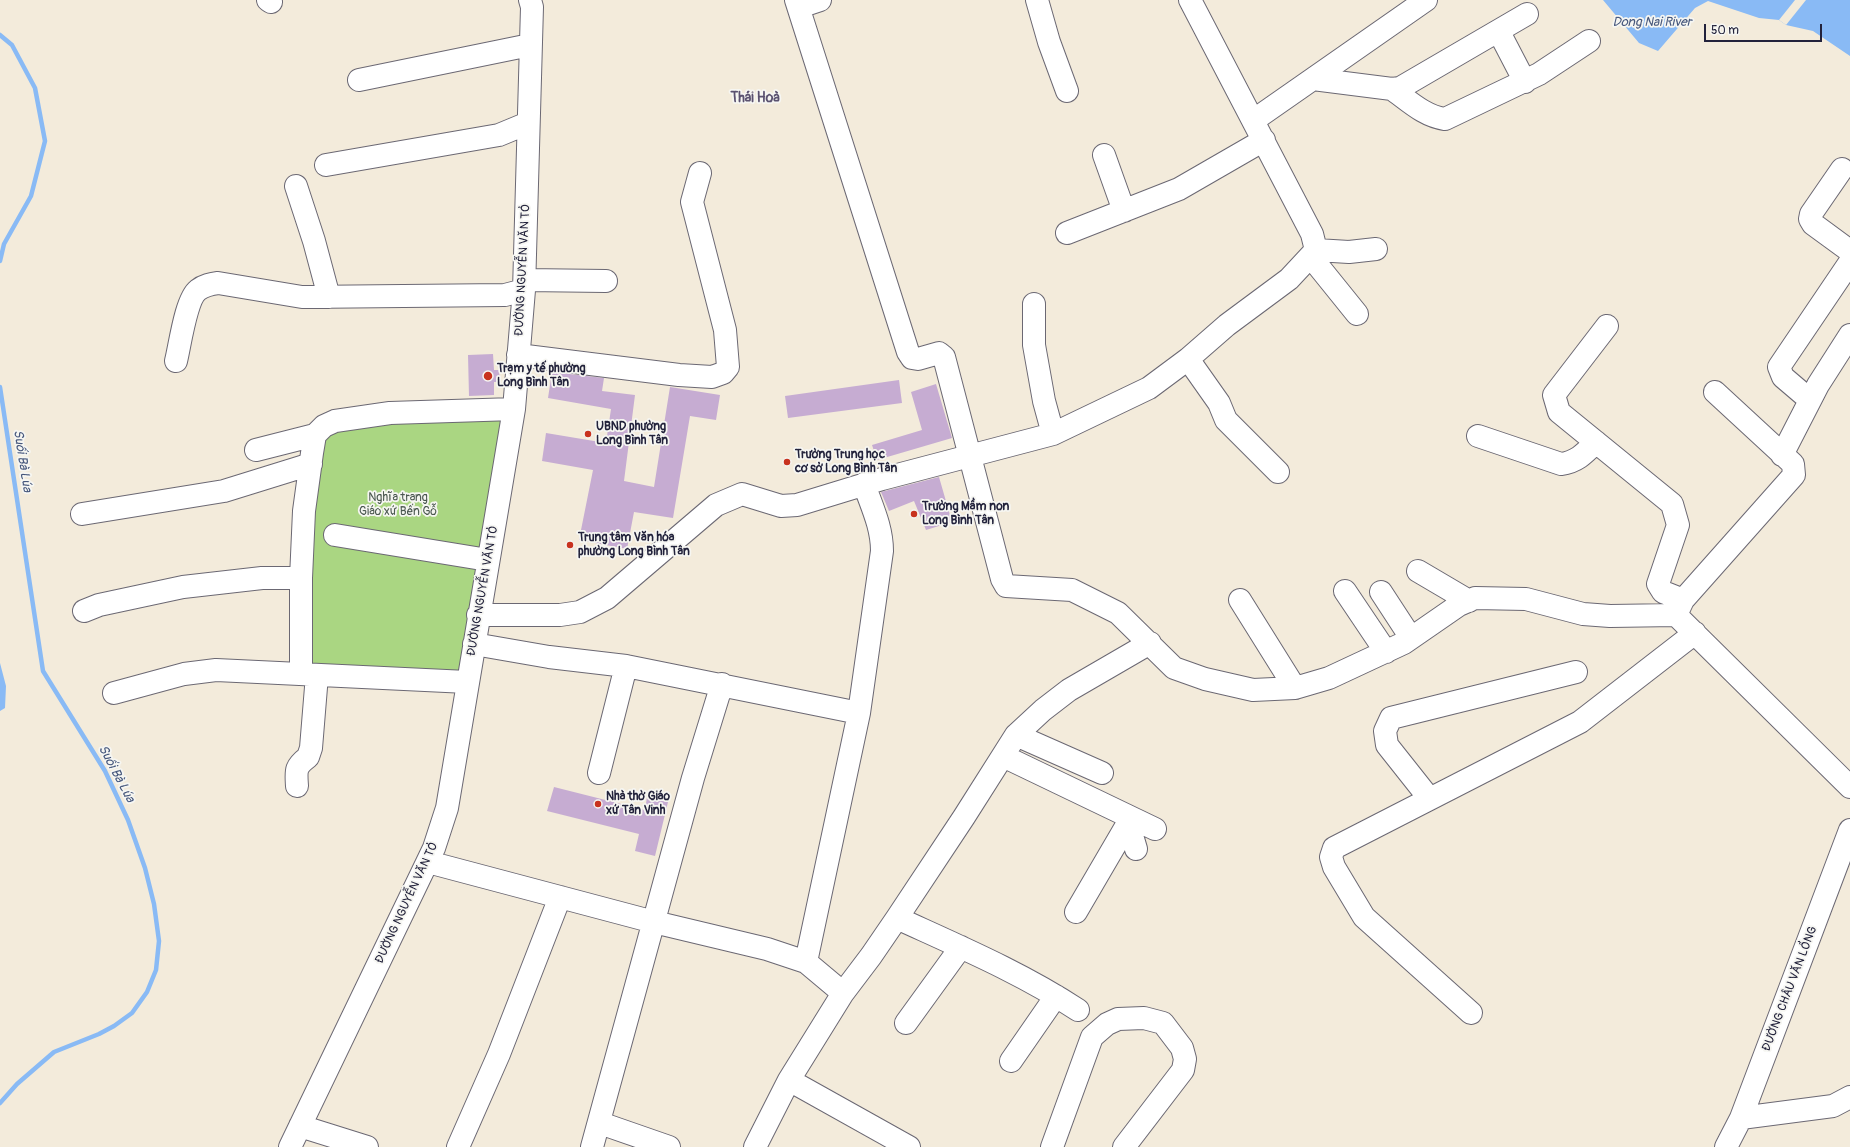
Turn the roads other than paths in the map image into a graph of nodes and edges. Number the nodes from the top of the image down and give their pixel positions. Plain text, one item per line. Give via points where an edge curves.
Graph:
1 (530, 0) edge
2 (820, 0) edge
3 (1037, 0) edge
4 (1190, 0) edge
5 (1426, 0) edge
6 (797, 3) edge
7 (1528, 14) dead end
8 (1499, 32) junction
9 (1590, 41) dead end
10 (530, 46) junction
11 (1313, 79) junction
12 (359, 80) dead end
13 (1524, 82) junction
14 (1392, 89) junction
15 (1067, 91) dead end
16 (1254, 120) junction
17 (528, 123) junction
18 (1264, 140) junction
19 (1104, 155) dead end
20 (326, 165) dead end
21 (1842, 169) dead end
22 (700, 173) dead end
23 (296, 186) dead end
24 (1124, 210) junction
25 (1067, 233) dead end
26 (1376, 249) dead end
27 (1850, 251) edge
28 (1314, 254) junction
29 (1850, 262) edge
30 (606, 281) dead end
31 (525, 285) junction
32 (328, 297) junction
33 (1034, 304) dead end
34 (1357, 314) dead end
35 (1607, 326) dead end
36 (1850, 335) edge
37 (518, 354) junction
38 (1188, 359) junction
39 (176, 361) dead end
40 (1715, 392) dead end
41 (1810, 400) junction
42 (514, 409) junction
43 (1053, 434) junction
44 (316, 435) junction
45 (1478, 436) dead end
46 (1596, 442) junction
47 (256, 450) dead end
48 (971, 455) junction
49 (1782, 455) junction
50 (311, 464) junction
51 (1278, 472) dead end
52 (864, 484) junction
53 (82, 514) dead end
54 (335, 535) dead end
55 (488, 560) junction
56 (1418, 571) dead end
57 (300, 578) junction
58 (1345, 591) dead end
59 (1380, 592) dead end
60 (1240, 600) dead end
61 (1469, 601) junction
62 (1679, 607) junction
63 (84, 611) dead end
64 (478, 615) junction
65 (1695, 633) junction
66 (1411, 638) junction
67 (1150, 643) junction
68 (474, 644) junction
69 (1386, 652) junction
70 (626, 666) junction
71 (1576, 672) dead end
72 (309, 675) junction
73 (467, 682) junction
74 (722, 684) junction
75 (1295, 688) junction
76 (114, 694) dead end
77 (859, 713) junction
78 (1016, 735) junction
79 (1003, 756) junction
80 (599, 773) dead end
81 (1102, 773) dead end
82 (297, 786) dead end
83 (1850, 787) edge
84 (1429, 798) junction
85 (1127, 819) junction
86 (1154, 829) dead end
87 (1850, 830) edge
88 (1136, 849) dead end
89 (428, 862) junction
90 (1840, 881) edge
91 (560, 897) junction
92 (1076, 912) dead end
93 (897, 918) junction
94 (654, 922) junction
95 (961, 947) junction
96 (806, 962) junction
97 (843, 993) junction
98 (1056, 996) junction
99 (1078, 1010) dead end
100 (1471, 1013) dead end
101 (906, 1023) dead end
102 (1011, 1061) dead end
103 (789, 1080) junction
104 (1850, 1096) edge
105 (1741, 1118) junction
106 (600, 1123) junction
107 (300, 1126) junction
108 (290, 1147) edge
109 (367, 1147) edge
110 (458, 1147) edge
111 (592, 1147) edge
112 (669, 1147) edge
113 (755, 1147) edge
114 (909, 1147) edge
115 (1052, 1147) edge
116 (1124, 1147) edge
117 (1726, 1147) edge

1 - 10 street, ĐƯỜNG NGUYỄN VĂN TỎ
2 - 6 street
3 - 15 street
4 - 16 street
5 - 11 street
6 - 48 street via 908,352 912,358 918,359 939,353 944,357
7 - 8 street
8 - 13 street
8 - 14 street via 1400,88
9 - 13 street
10 - 12 street
10 - 17 street, ĐƯỜNG NGUYỄN VĂN TỎ
11 - 14 street
11 - 16 street
13 - 14 street via 1445,119 1424,113
16 - 18 street
17 - 20 street via 499,136
17 - 31 street, ĐƯỜNG NGUYỄN VĂN TỎ
18 - 24 street via 1178,189
18 - 28 street via 1312,234
19 - 24 street
21 - 27 street via 1810,219 1813,224
22 - 37 street via 692,202 725,330 728,367 722,373 712,377 679,375
23 - 32 street via 314,241
24 - 25 street
26 - 28 street
28 - 34 street
28 - 38 street via 1289,279 1227,325
29 - 41 street via 1779,367 1783,377
30 - 31 street
31 - 32 street via 505,295
31 - 37 street, ĐƯỜNG NGUYỄN VĂN TỎ
32 - 39 street via 302,297 218,283 208,285 197,291 190,301
33 - 43 street via 1034,345
35 - 46 street via 1554,394 1559,412
36 - 41 street
37 - 42 street, ĐƯỜNG NGUYỄN VĂN TỎ
38 - 43 street via 1149,388
38 - 51 street via 1219,403 1226,420
40 - 49 street
41 - 49 street
42 - 44 street via 390,413 335,421 324,426
42 - 55 street, ĐƯỜNG NGUYỄN VĂN TỎ
43 - 48 street
44 - 47 street
44 - 50 street
45 - 46 street via 1561,464 1580,457
46 - 62 street via 1672,504 1678,525 1658,584 1662,592
48 - 52 street
48 - 67 street via 1002,579 1006,586 1072,590 1118,613
49 - 62 street via 1793,464 1794,475
50 - 53 street via 224,491
50 - 57 street via 304,511
52 - 64 street via 797,505 781,506 742,494 716,505 607,598 580,612 560,615
52 - 77 street via 882,534 882,551
54 - 55 street
55 - 64 street, ĐƯỜNG NGUYỄN VĂN TỎ
56 - 61 street
57 - 63 street via 262,578 183,587
57 - 72 street
58 - 69 street
59 - 66 street
60 - 75 street
61 - 62 street via 1475,598 1526,599 1583,614 1610,616
61 - 66 street via 1459,605
62 - 65 street
64 - 68 street, ĐƯỜNG NGUYỄN VĂN TỎ
65 - 83 street
65 - 84 street via 1580,722
66 - 69 street
67 - 75 street via 1174,668 1205,680 1253,690
67 - 78 street via 1069,690
68 - 70 street via 549,657
68 - 73 street, ĐƯỜNG NGUYỄN VĂN TỎ
69 - 75 street via 1329,678
70 - 74 street
70 - 80 street
71 - 84 street via 1391,718 1385,731 1387,745
72 - 73 street
72 - 76 street via 216,670 184,674
72 - 82 street via 311,748 308,757 297,767
73 - 89 street, ĐƯỜNG NGUYỄN VĂN TỎ via 447,808
74 - 77 street
74 - 94 street via 693,778
77 - 96 street
78 - 79 street
78 - 81 street
79 - 85 street
79 - 93 street
84 - 100 street via 1334,848 1331,857 1334,867 1364,917
85 - 86 street
85 - 88 street
85 - 92 street
87 - 90 street, ĐƯỜNG CHÂU VĂN LỒNG
89 - 91 street
89 - 107 street, ĐƯỜNG NGUYỄN VĂN TỎ
90 - 105 street, ĐƯỜNG CHÂU VĂN LỒNG
91 - 94 street
91 - 110 street via 499,1054
93 - 95 street
93 - 97 street
94 - 96 street via 767,949
94 - 106 street
95 - 98 street
95 - 101 street
96 - 97 street
97 - 103 street
98 - 99 street
98 - 102 street
103 - 113 street
103 - 114 street
104 - 105 street via 1832,1106
105 - 117 street, ĐƯỜNG CHÂU VĂN LỒNG
106 - 111 street
106 - 112 street
107 - 108 street, ĐƯỜNG NGUYỄN VĂN TỎ
107 - 109 street
115 - 116 street via 1092,1037 1106,1024 1118,1019 1144,1018 1163,1023 1182,1048 1185,1060 1183,1070

